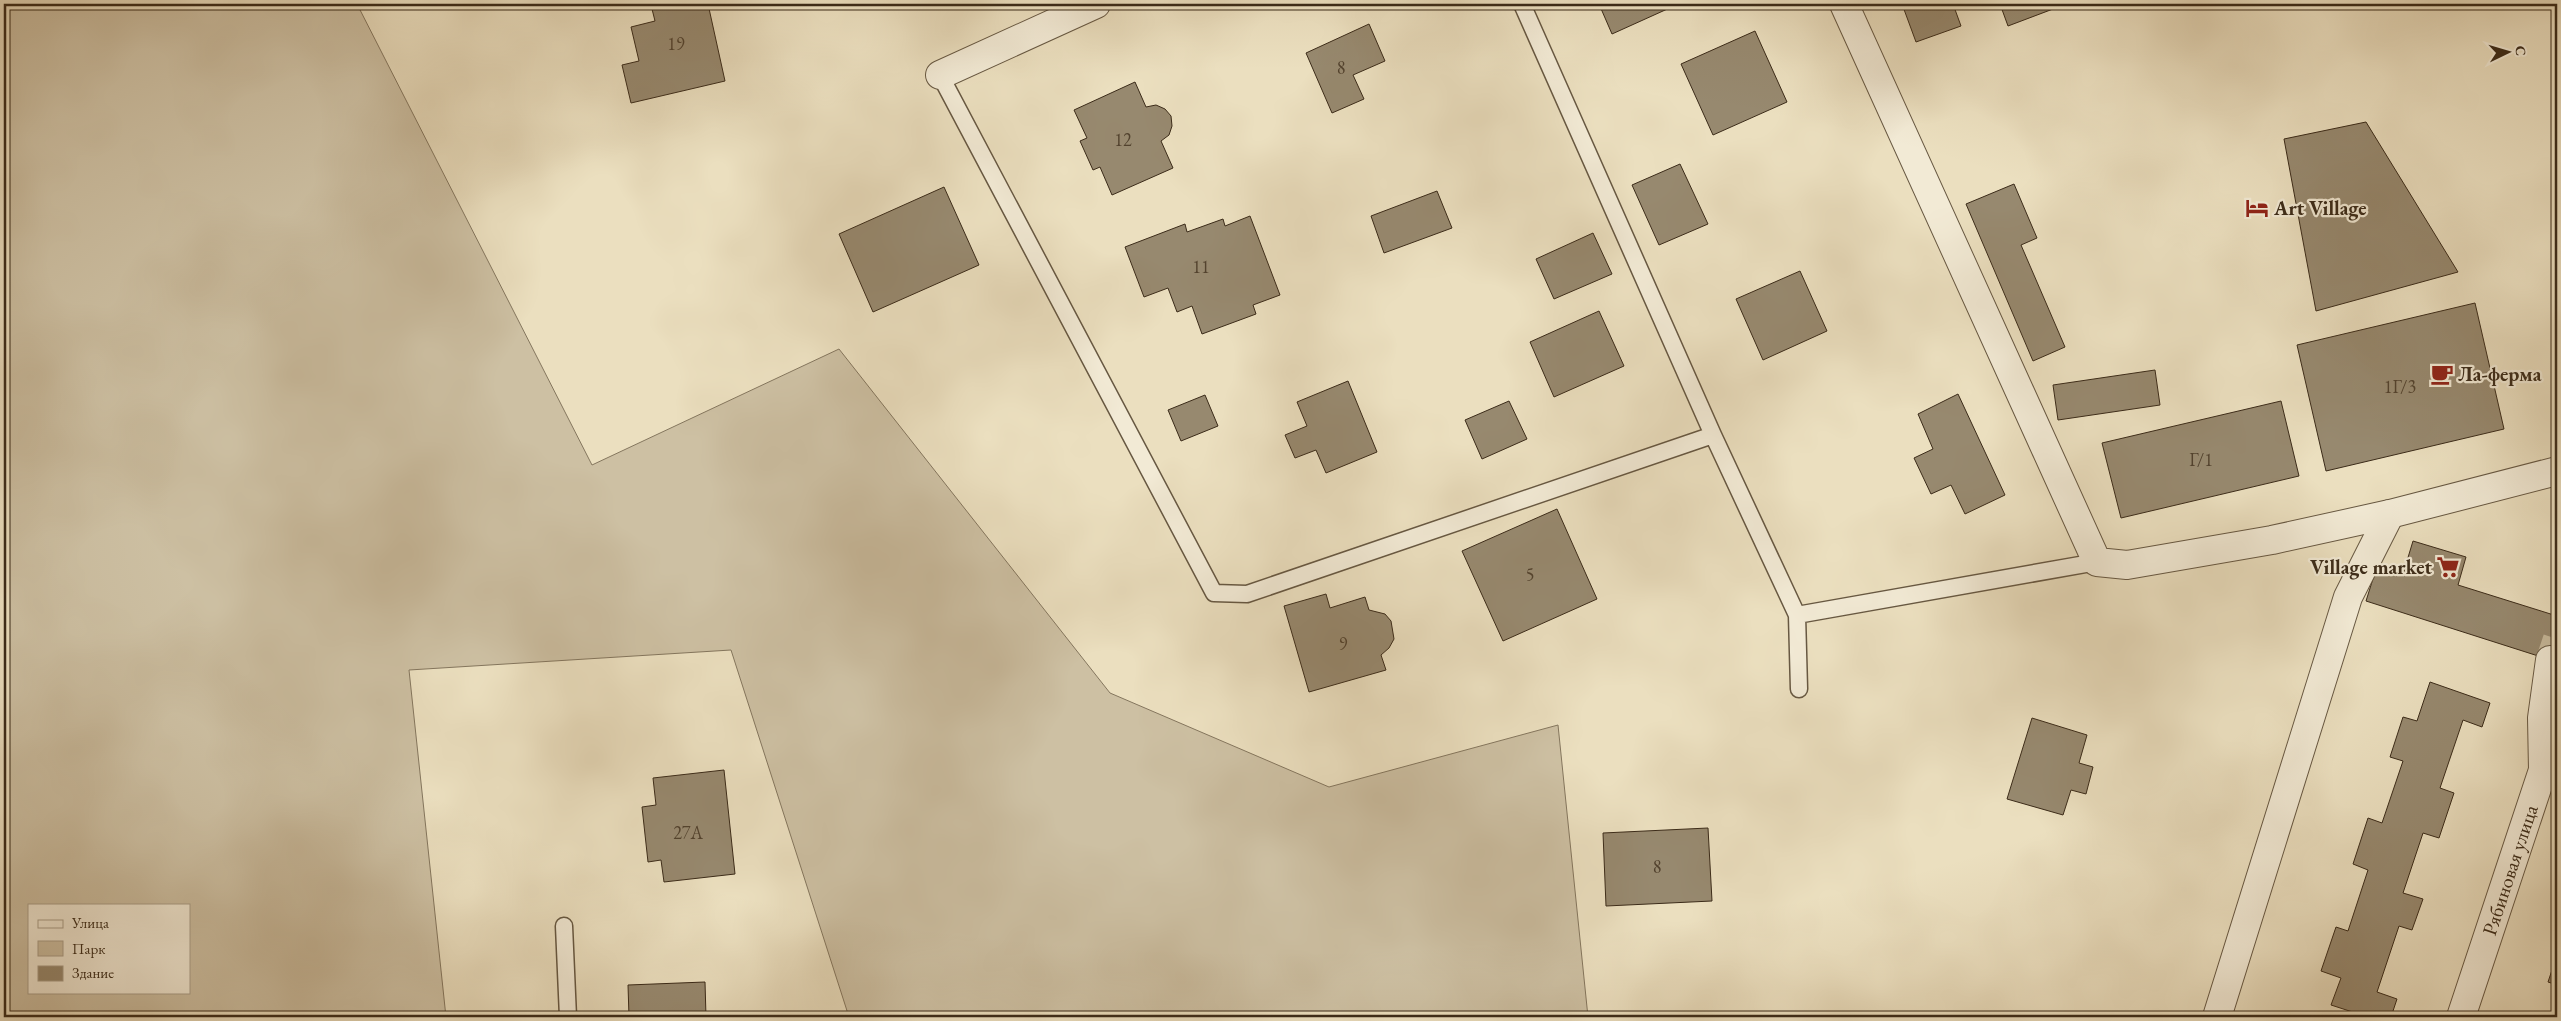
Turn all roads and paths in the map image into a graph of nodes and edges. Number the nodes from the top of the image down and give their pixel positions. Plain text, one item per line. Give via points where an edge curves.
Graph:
1 (1096, 4) edge
2 (1522, 4) edge
3 (1844, 4) edge
4 (940, 75) joint
5 (1713, 434) junction
6 (2557, 471) edge
7 (2390, 514) junction
8 (2097, 562) junction
9 (1797, 615) junction
10 (2550, 660) tunnel mouth
11 (1799, 689) dead end
12 (2550, 772) edge
13 (564, 926) dead end
14 (568, 1017) edge
15 (2216, 1017) edge
16 (2461, 1017) edge

1 - 4 street
2 - 5 lane
3 - 8 street
4 - 5 lane via 1214,593 1247,594
5 - 9 lane
6 - 7 street
7 - 8 street via 2272,540 2127,565
7 - 15 street via 2348,597
8 - 9 lane
9 - 11 lane
10 - 12 street, Рябиновая улица via 2542,718
12 - 16 street, Рябиновая улица
13 - 14 lane

